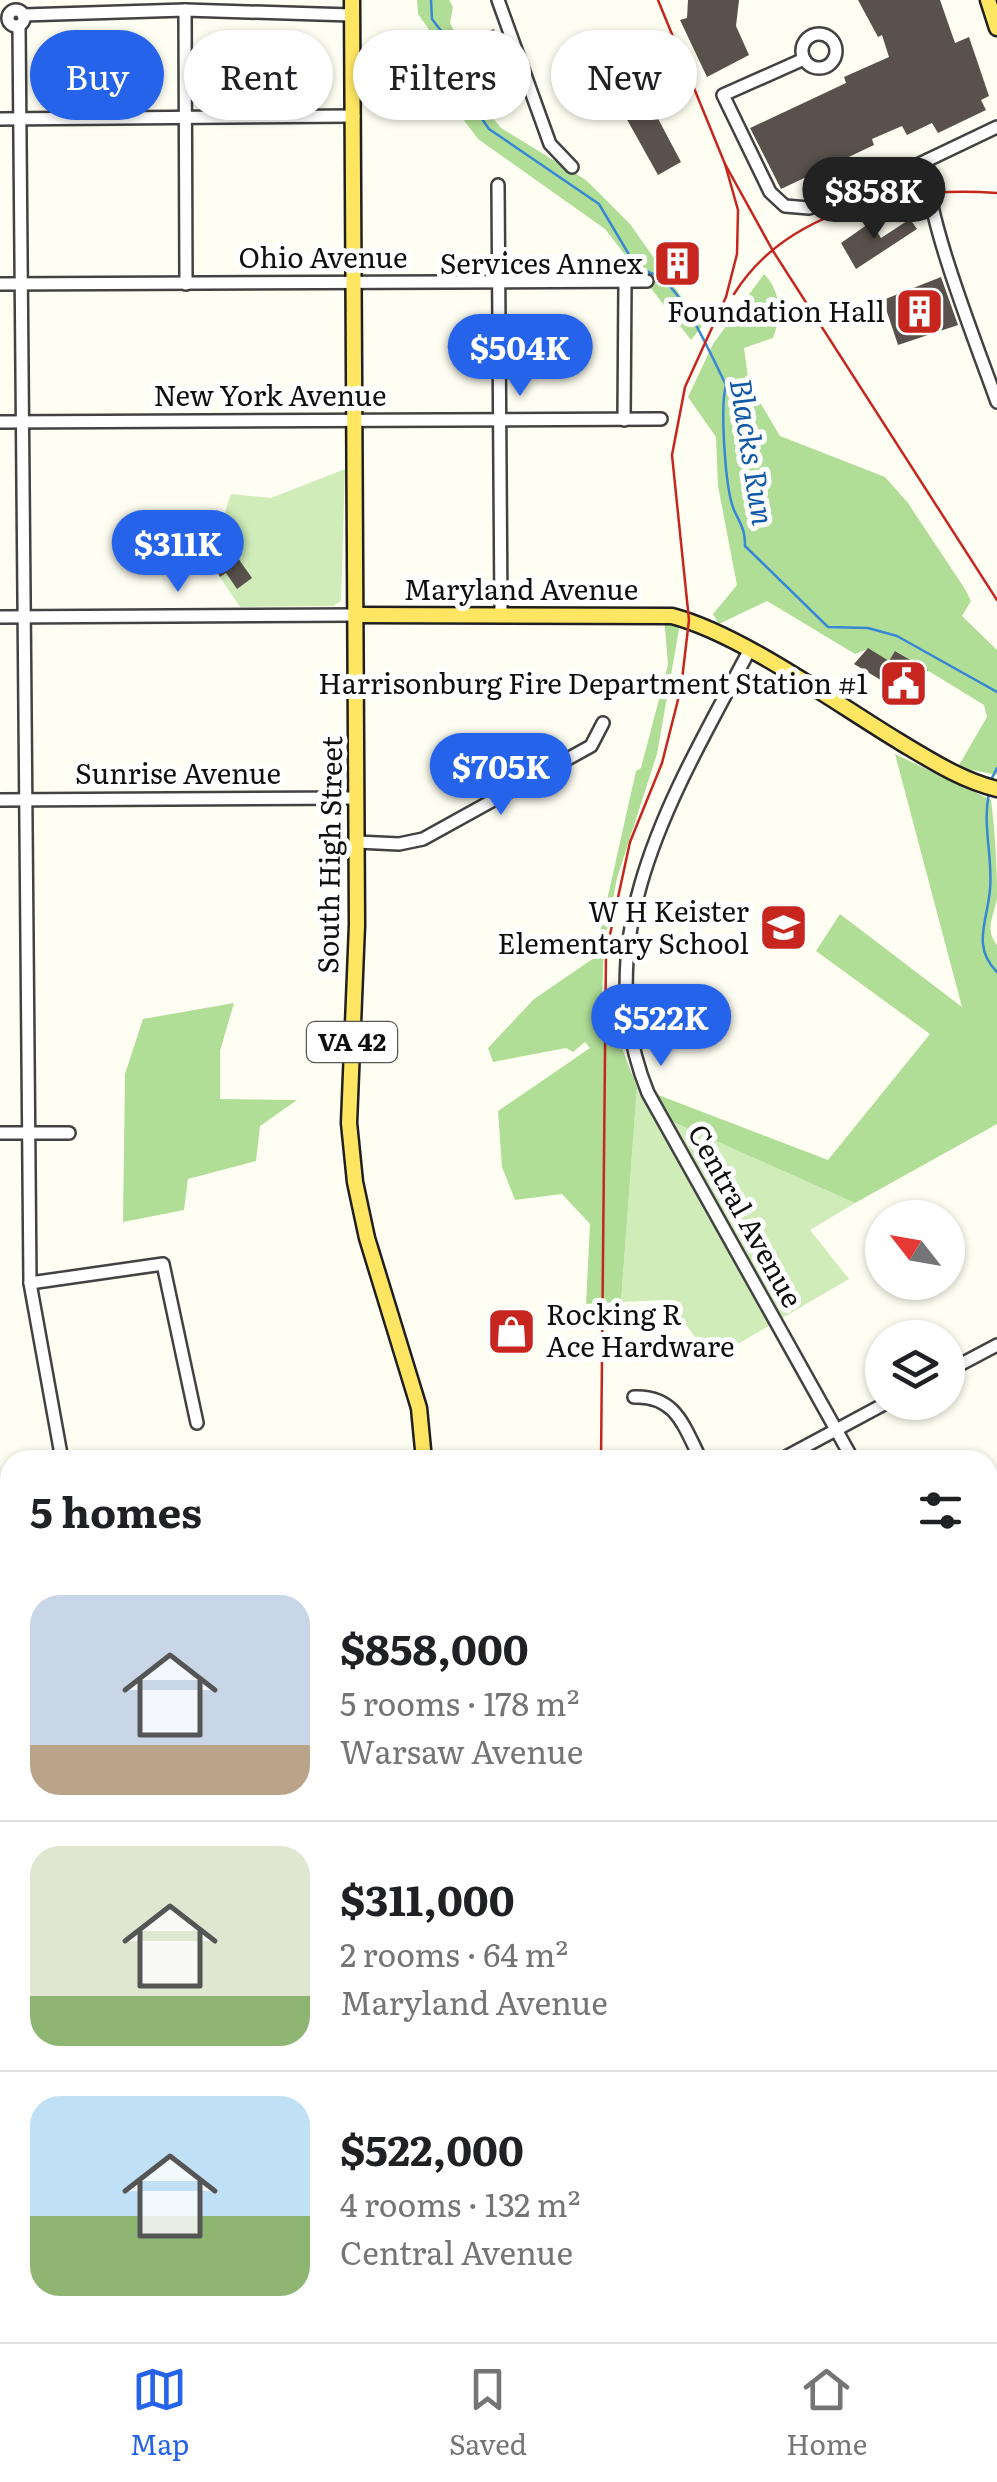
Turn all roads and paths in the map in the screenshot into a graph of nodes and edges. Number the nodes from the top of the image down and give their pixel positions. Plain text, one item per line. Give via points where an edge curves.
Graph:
1 (274, 0) edge
2 (498, 0) edge
3 (988, 0) edge
4 (352, 8) edge
5 (185, 10) junction
6 (243, 11) junction
7 (13, 16) edge
8 (997, 28) edge
9 (185, 30) edge
10 (804, 59) dead end
11 (353, 62) edge
12 (184, 117) edge
13 (20, 118) junction
14 (0, 119) edge
15 (186, 120) edge
16 (354, 120) edge
17 (997, 128) edge
18 (928, 160) junction
19 (572, 167) dead end
20 (498, 185) dead end
21 (625, 281) junction
22 (647, 281) dead end
23 (499, 282) junction
24 (0, 284) edge
25 (21, 284) junction
26 (186, 284) junction
27 (355, 284) junction
28 (997, 402) edge
29 (356, 420) junction
30 (500, 420) junction
31 (624, 420) junction
32 (661, 420) dead end
33 (0, 422) edge
34 (23, 422) junction
35 (501, 614) junction
36 (356, 615) junction
37 (0, 616) edge
38 (25, 616) junction
39 (749, 651) junction
40 (603, 723) dead end
41 (997, 788) edge
42 (356, 798) junction
43 (0, 800) edge
44 (26, 800) junction
45 (357, 842) junction
46 (0, 1133) edge
47 (28, 1133) junction
48 (70, 1133) dead end
49 (30, 1283) junction
50 (997, 1345) edge
51 (965, 1362) edge
52 (634, 1397) dead end
53 (865, 1415) edge
54 (196, 1423) dead end
55 (837, 1430) junction
56 (60, 1450) edge
57 (423, 1450) edge
58 (696, 1450) edge
59 (799, 1450) edge
60 (847, 1450) edge

1 - 6 street
2 - 19 street via 550,144
3 - 8 main road
4 - 6 street
4 - 11 main road, South High Street / VA 42
5 - 6 street
5 - 7 street
5 - 9 street
7 - 13 street
10 - 18 street via 724,95 779,202 809,208
12 - 13 street
13 - 14 street
13 - 25 street
15 - 26 street
16 - 27 main road, South High Street / VA 42
17 - 18 street
18 - 28 street via 932,212
20 - 23 street
21 - 22 street, Ohio Avenue
21 - 23 street, Ohio Avenue
21 - 31 street
23 - 27 street, Ohio Avenue
23 - 30 street
24 - 25 street, Ohio Avenue
25 - 26 street, Ohio Avenue
25 - 34 street
26 - 27 street, Ohio Avenue
27 - 29 main road, South High Street / VA 42
29 - 30 street, New York Avenue
29 - 34 street, New York Avenue
29 - 36 main road, South High Street / VA 42
30 - 31 street, New York Avenue
30 - 35 street
31 - 32 street, New York Avenue
33 - 34 street, New York Avenue
34 - 38 street
35 - 36 main road, Maryland Avenue
35 - 39 main road, Maryland Avenue via 672,616
36 - 38 street, Maryland Avenue
36 - 42 main road, South High Street / VA 42
37 - 38 street, Maryland Avenue
38 - 44 street
39 - 41 main road, Maryland Avenue via 951,773
39 - 55 street, Central Avenue via 676,789 646,862 630,946 627,1018 648,1093
40 - 45 street via 591,746 423,839
42 - 44 street, Sunrise Avenue
42 - 45 main road, South High Street / VA 42
43 - 44 street, Sunrise Avenue
44 - 47 street
45 - 57 main road, South High Street / VA 42 via 349,1123 355,1182 419,1408
46 - 47 street
47 - 48 street
47 - 49 street
49 - 54 street via 163,1264
49 - 56 street
50 - 51 street
52 - 58 street via 668,1404
53 - 55 street
55 - 59 street
55 - 60 street, Central Avenue

